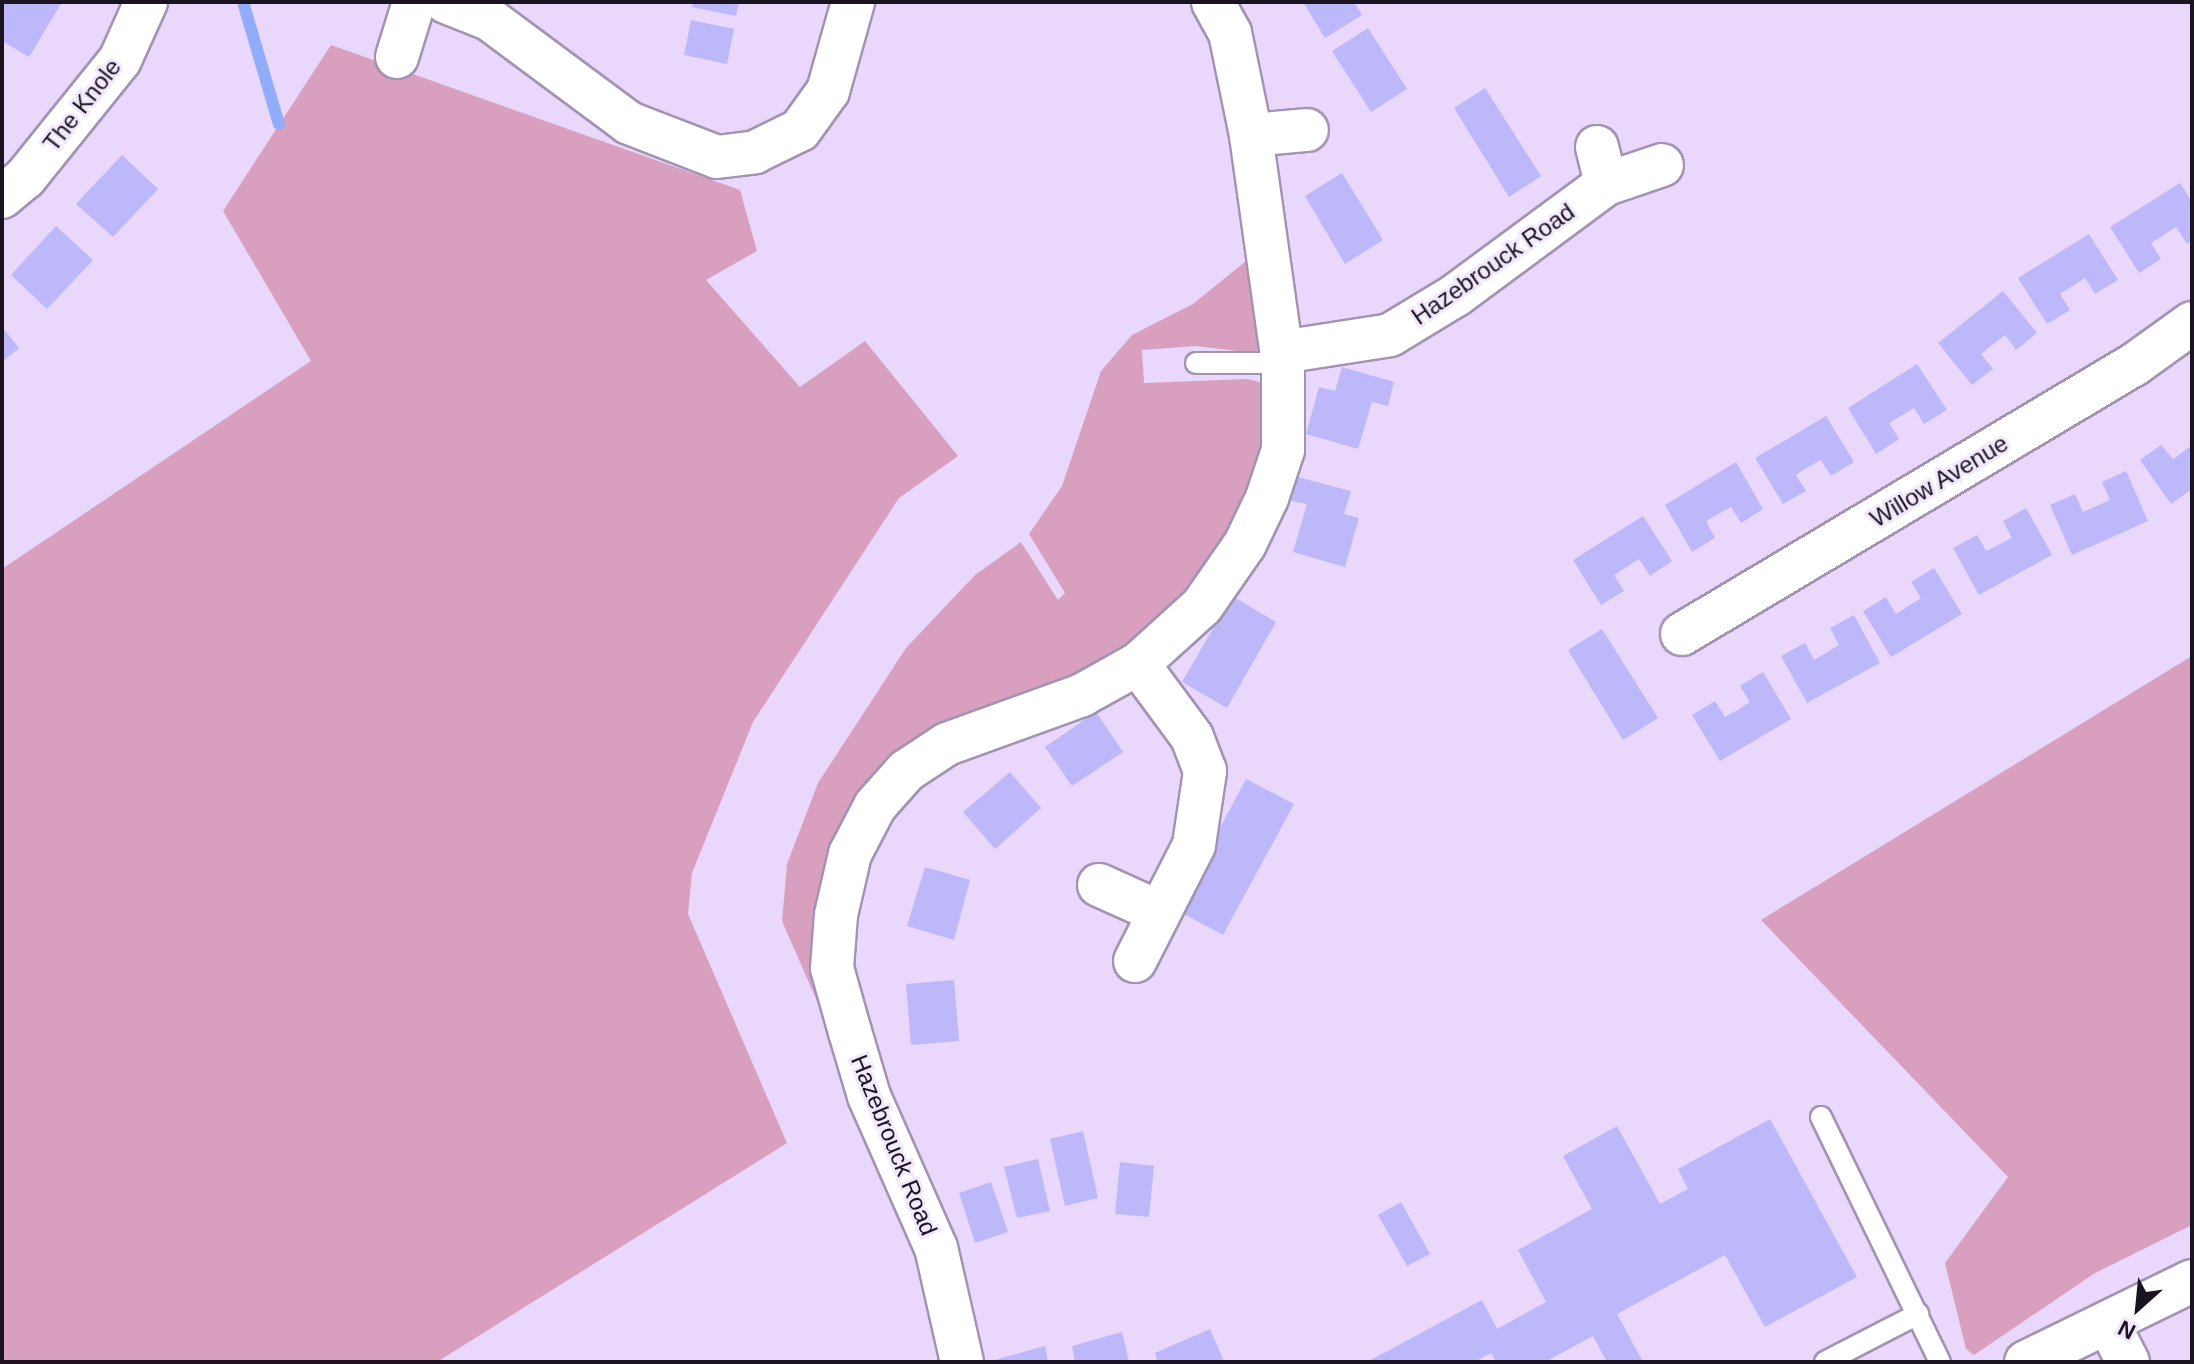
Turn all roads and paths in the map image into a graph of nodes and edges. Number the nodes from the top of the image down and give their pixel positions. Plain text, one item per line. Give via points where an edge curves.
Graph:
1 (146, 2) edge
2 (414, 2) edge
3 (446, 2) edge
4 (853, 2) edge
5 (1213, 2) edge
6 (397, 57) dead end
7 (1307, 130) dead end
8 (1251, 135) junction
9 (1662, 165) dead end
10 (2, 197) edge
11 (2192, 323) edge
12 (1282, 358) junction
13 (1196, 363) dead end
14 (1682, 634) dead end
15 (1138, 664) junction
16 (1099, 885) dead end
17 (1159, 912) junction
18 (1135, 961) dead end
19 (1821, 1117) dead end
20 (2192, 1281) edge
21 (1918, 1314) junction
22 (2108, 1323) junction
23 (962, 1362) edge
24 (1825, 1362) edge
25 (1940, 1362) edge
26 (2026, 1362) edge
27 (2128, 1362) edge

1 - 10 street, The Knole via 120,60 25,178
2 - 6 street
3 - 4 street via 489,19 629,123 717,157 755,152 800,130 828,91
5 - 8 street, Hazebrouck Road via 1230,33
7 - 8 street
8 - 12 street, Hazebrouck Road
9 - 12 street, Hazebrouck Road via 1601,165 1456,295 1390,335
11 - 14 street, Willow Avenue via 2135,364
12 - 13 lane
12 - 15 street, Hazebrouck Road via 1283,450 1267,498 1245,544 1202,606
15 - 17 street via 1192,737 1205,771 1194,845
15 - 23 street, Hazebrouck Road via 1082,695 947,744 906,771 875,806 850,854 836,915 832,968 869,1096 936,1248
16 - 17 street
17 - 18 street
19 - 21 lane
20 - 22 street
21 - 24 lane
21 - 25 lane
22 - 26 street
22 - 27 street

